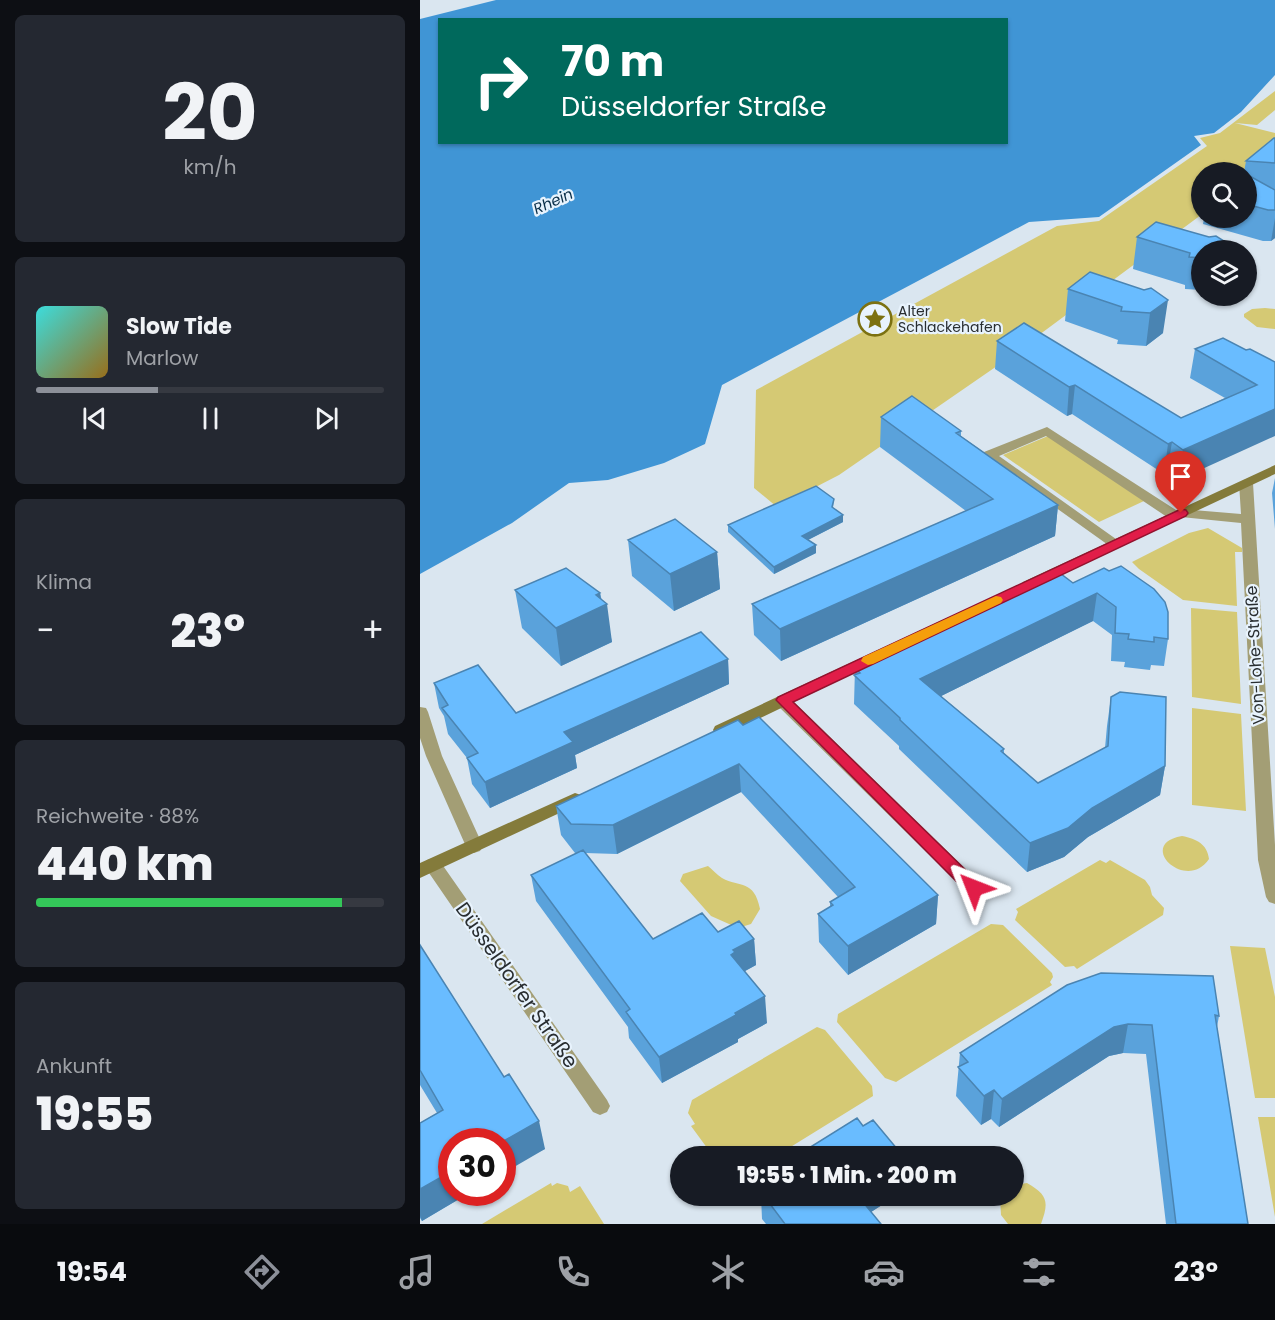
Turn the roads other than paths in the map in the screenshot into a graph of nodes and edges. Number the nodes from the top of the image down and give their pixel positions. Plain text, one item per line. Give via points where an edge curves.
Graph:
1 (1275, 470) edge
2 (1246, 483) junction
3 (1178, 515) junction
4 (1248, 519) junction
5 (1116, 544) junction
6 (1019, 590) edge
7 (965, 615) edge
8 (783, 700) junction
9 (420, 712) edge
10 (710, 735) edge
11 (592, 790) edge
12 (474, 846) junction
13 (427, 868) edge
14 (974, 888) dead end
15 (1275, 897) edge
16 (600, 1106) dead end

1 - 2 street
2 - 3 street
2 - 4 street, Von-Lohe-Straße
3 - 4 street
3 - 5 street
3 - 5 street via 1047,431 989,455
4 - 15 street, Von-Lohe-Straße via 1267,860
5 - 6 street
7 - 8 street
8 - 10 street
8 - 14 street
9 - 12 street via 434,756
11 - 12 street, Düsseldorfer Straße
12 - 13 street, Düsseldorfer Straße
13 - 16 street, Düsseldorfer Straße

